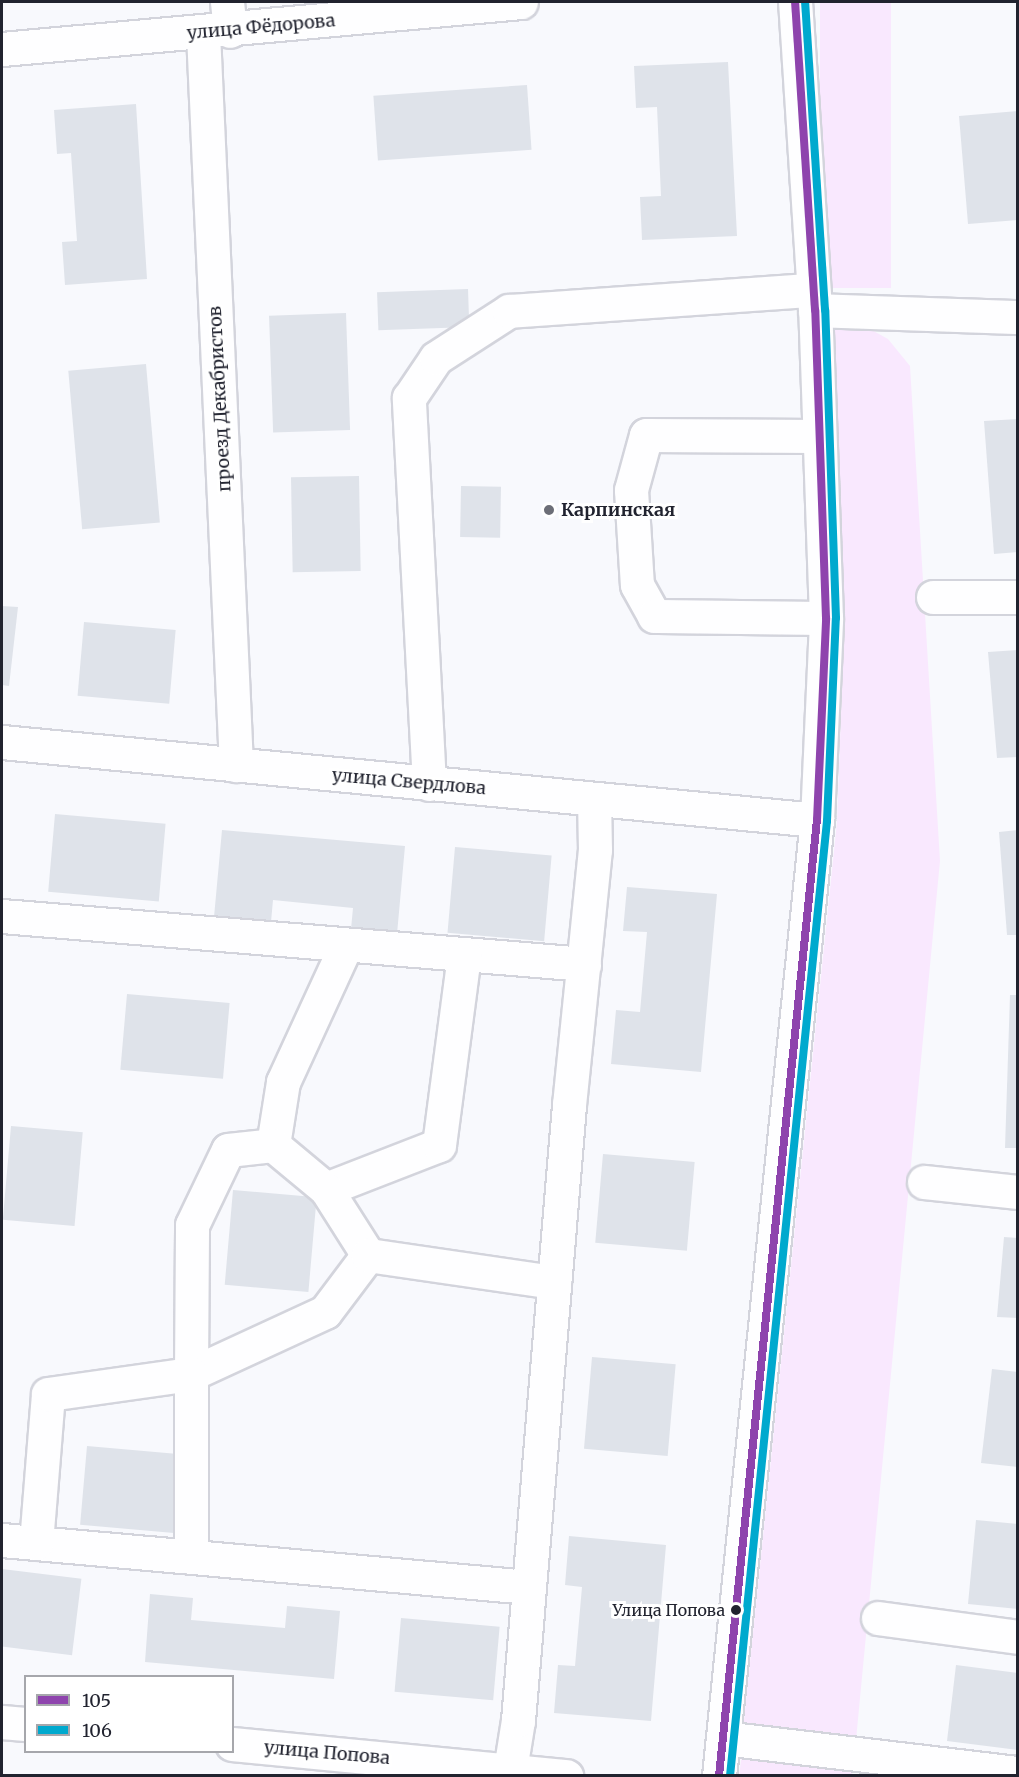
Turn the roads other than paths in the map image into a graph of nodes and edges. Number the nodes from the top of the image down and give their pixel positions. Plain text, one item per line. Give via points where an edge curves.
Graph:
1 (521, 2) edge
2 (795, 2) edge
3 (220, 22) edge
4 (2, 49) edge
5 (814, 300) junction
6 (1017, 317) edge
7 (817, 436) junction
8 (933, 597) dead end
9 (1017, 597) edge
10 (826, 618) junction
11 (2, 742) edge
12 (236, 765) junction
13 (429, 784) junction
14 (594, 799) junction
15 (817, 820) junction
16 (2, 916) edge
17 (346, 945) junction
18 (464, 955) junction
19 (584, 964) junction
20 (273, 1145) junction
21 (924, 1182) dead end
22 (326, 1189) junction
23 (1017, 1192) edge
24 (368, 1255) junction
25 (554, 1282) junction
26 (191, 1374) junction
27 (2, 1540) edge
28 (36, 1543) junction
29 (191, 1557) junction
30 (529, 1587) junction
31 (878, 1618) dead end
32 (1017, 1637) edge
33 (2, 1722) edge
34 (24, 1724) edge
35 (723, 1738) junction
36 (234, 1744) edge
37 (510, 1770) junction
38 (1017, 1773) edge
39 (566, 1776) edge
40 (719, 1776) edge

1 - 3 street, улица Фёдорова
2 - 5 street
3 - 4 street, улица Фёдорова
3 - 12 street, проезд Декабристов
5 - 6 street
5 - 7 street
5 - 13 street via 509,311 436,358 409,398
7 - 10 street
7 - 10 street via 646,435 632,490 637,585 654,616
8 - 9 street
10 - 15 street
11 - 12 street, улица Свердлова
12 - 13 street, улица Свердлова
13 - 14 street, улица Свердлова
14 - 15 street, улица Свердлова
14 - 19 street via 595,850
15 - 35 street
16 - 17 street
17 - 18 street
17 - 20 street via 283,1082
18 - 19 street
18 - 22 street via 439,1145
19 - 25 street
20 - 22 street
20 - 26 street via 228,1150 192,1226
21 - 23 street
22 - 24 street
24 - 25 street
24 - 26 street via 325,1312
25 - 30 street
26 - 28 street via 48,1394
26 - 29 street
27 - 28 street
28 - 29 street
29 - 30 street
30 - 37 street
31 - 32 street
33 - 34 street
35 - 38 street
35 - 40 street
36 - 37 street, улица Попова
37 - 39 street, улица Попова

